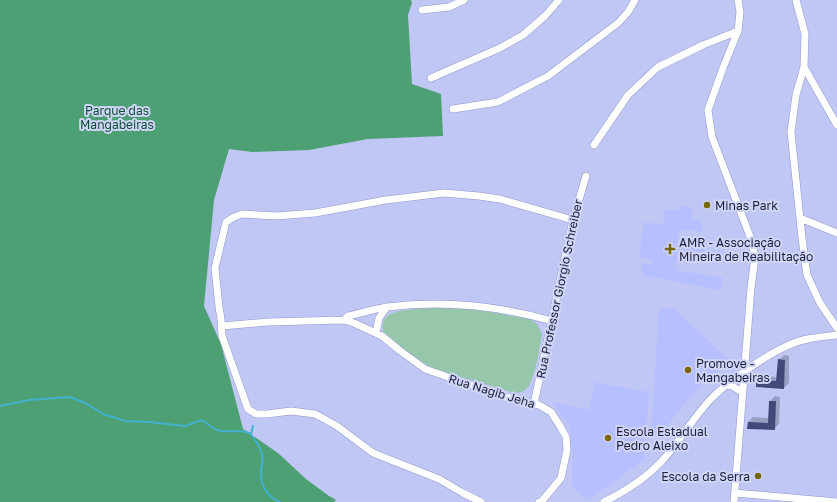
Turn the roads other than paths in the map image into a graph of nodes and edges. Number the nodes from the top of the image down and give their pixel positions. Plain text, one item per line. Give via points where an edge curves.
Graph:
1 (464, 0) edge
2 (559, 0) edge
3 (635, 0) edge
4 (738, 0) edge
5 (796, 0) edge
6 (422, 10) dead end
7 (738, 31) junction
8 (804, 68) junction
9 (431, 78) dead end
10 (453, 109) dead end
11 (837, 125) edge
12 (594, 145) dead end
13 (586, 176) dead end
14 (800, 218) junction
15 (573, 220) junction
16 (837, 233) edge
17 (387, 307) junction
18 (344, 320) junction
19 (552, 321) junction
20 (222, 326) junction
21 (837, 328) edge
22 (376, 333) junction
23 (837, 335) edge
24 (744, 372) junction
25 (727, 385) junction
26 (742, 392) junction
27 (534, 404) junction
28 (735, 493) junction
29 (482, 502) edge
30 (539, 502) edge
31 (604, 502) edge
32 (734, 502) edge
33 (837, 502) edge

1 - 6 street via 450,7
2 - 9 street via 523,35 500,48
3 - 10 street via 618,23 548,76 498,102
4 - 7 street
5 - 8 street via 804,34
7 - 12 street via 702,45 658,67 628,95
7 - 24 street via 708,110 712,137 751,239 755,257
8 - 11 street
8 - 14 street via 796,96 791,132
13 - 15 street, Rua Professor Giorgio Schreiber
14 - 16 street
14 - 21 street via 807,275 820,303
15 - 19 street, Rua Professor Giorgio Schreiber
15 - 20 street via 500,199 444,193 315,213 234,216 226,222 215,268
17 - 18 street, Rua Nagib Jeha via 348,316
17 - 19 street, Rua Nagib Jeha via 433,304 477,306
17 - 22 street via 379,318
18 - 20 street, Rua Nagib Jeha
18 - 22 street, Rua Nagib Jeha
19 - 27 street, Rua Professor Giorgio Schreiber
20 - 29 street via 222,336 248,409 256,414 291,411 315,414 337,426 373,453 439,479
22 - 27 street, Rua Nagib Jeha via 425,369 505,397
23 - 24 street via 810,338 790,344
24 - 25 street
24 - 26 street
25 - 26 street
25 - 31 street via 709,402 661,462 623,492
26 - 28 street
27 - 30 street, Rua Nagib Jeha via 551,412 566,438 567,450 561,478
28 - 32 street
28 - 33 street

